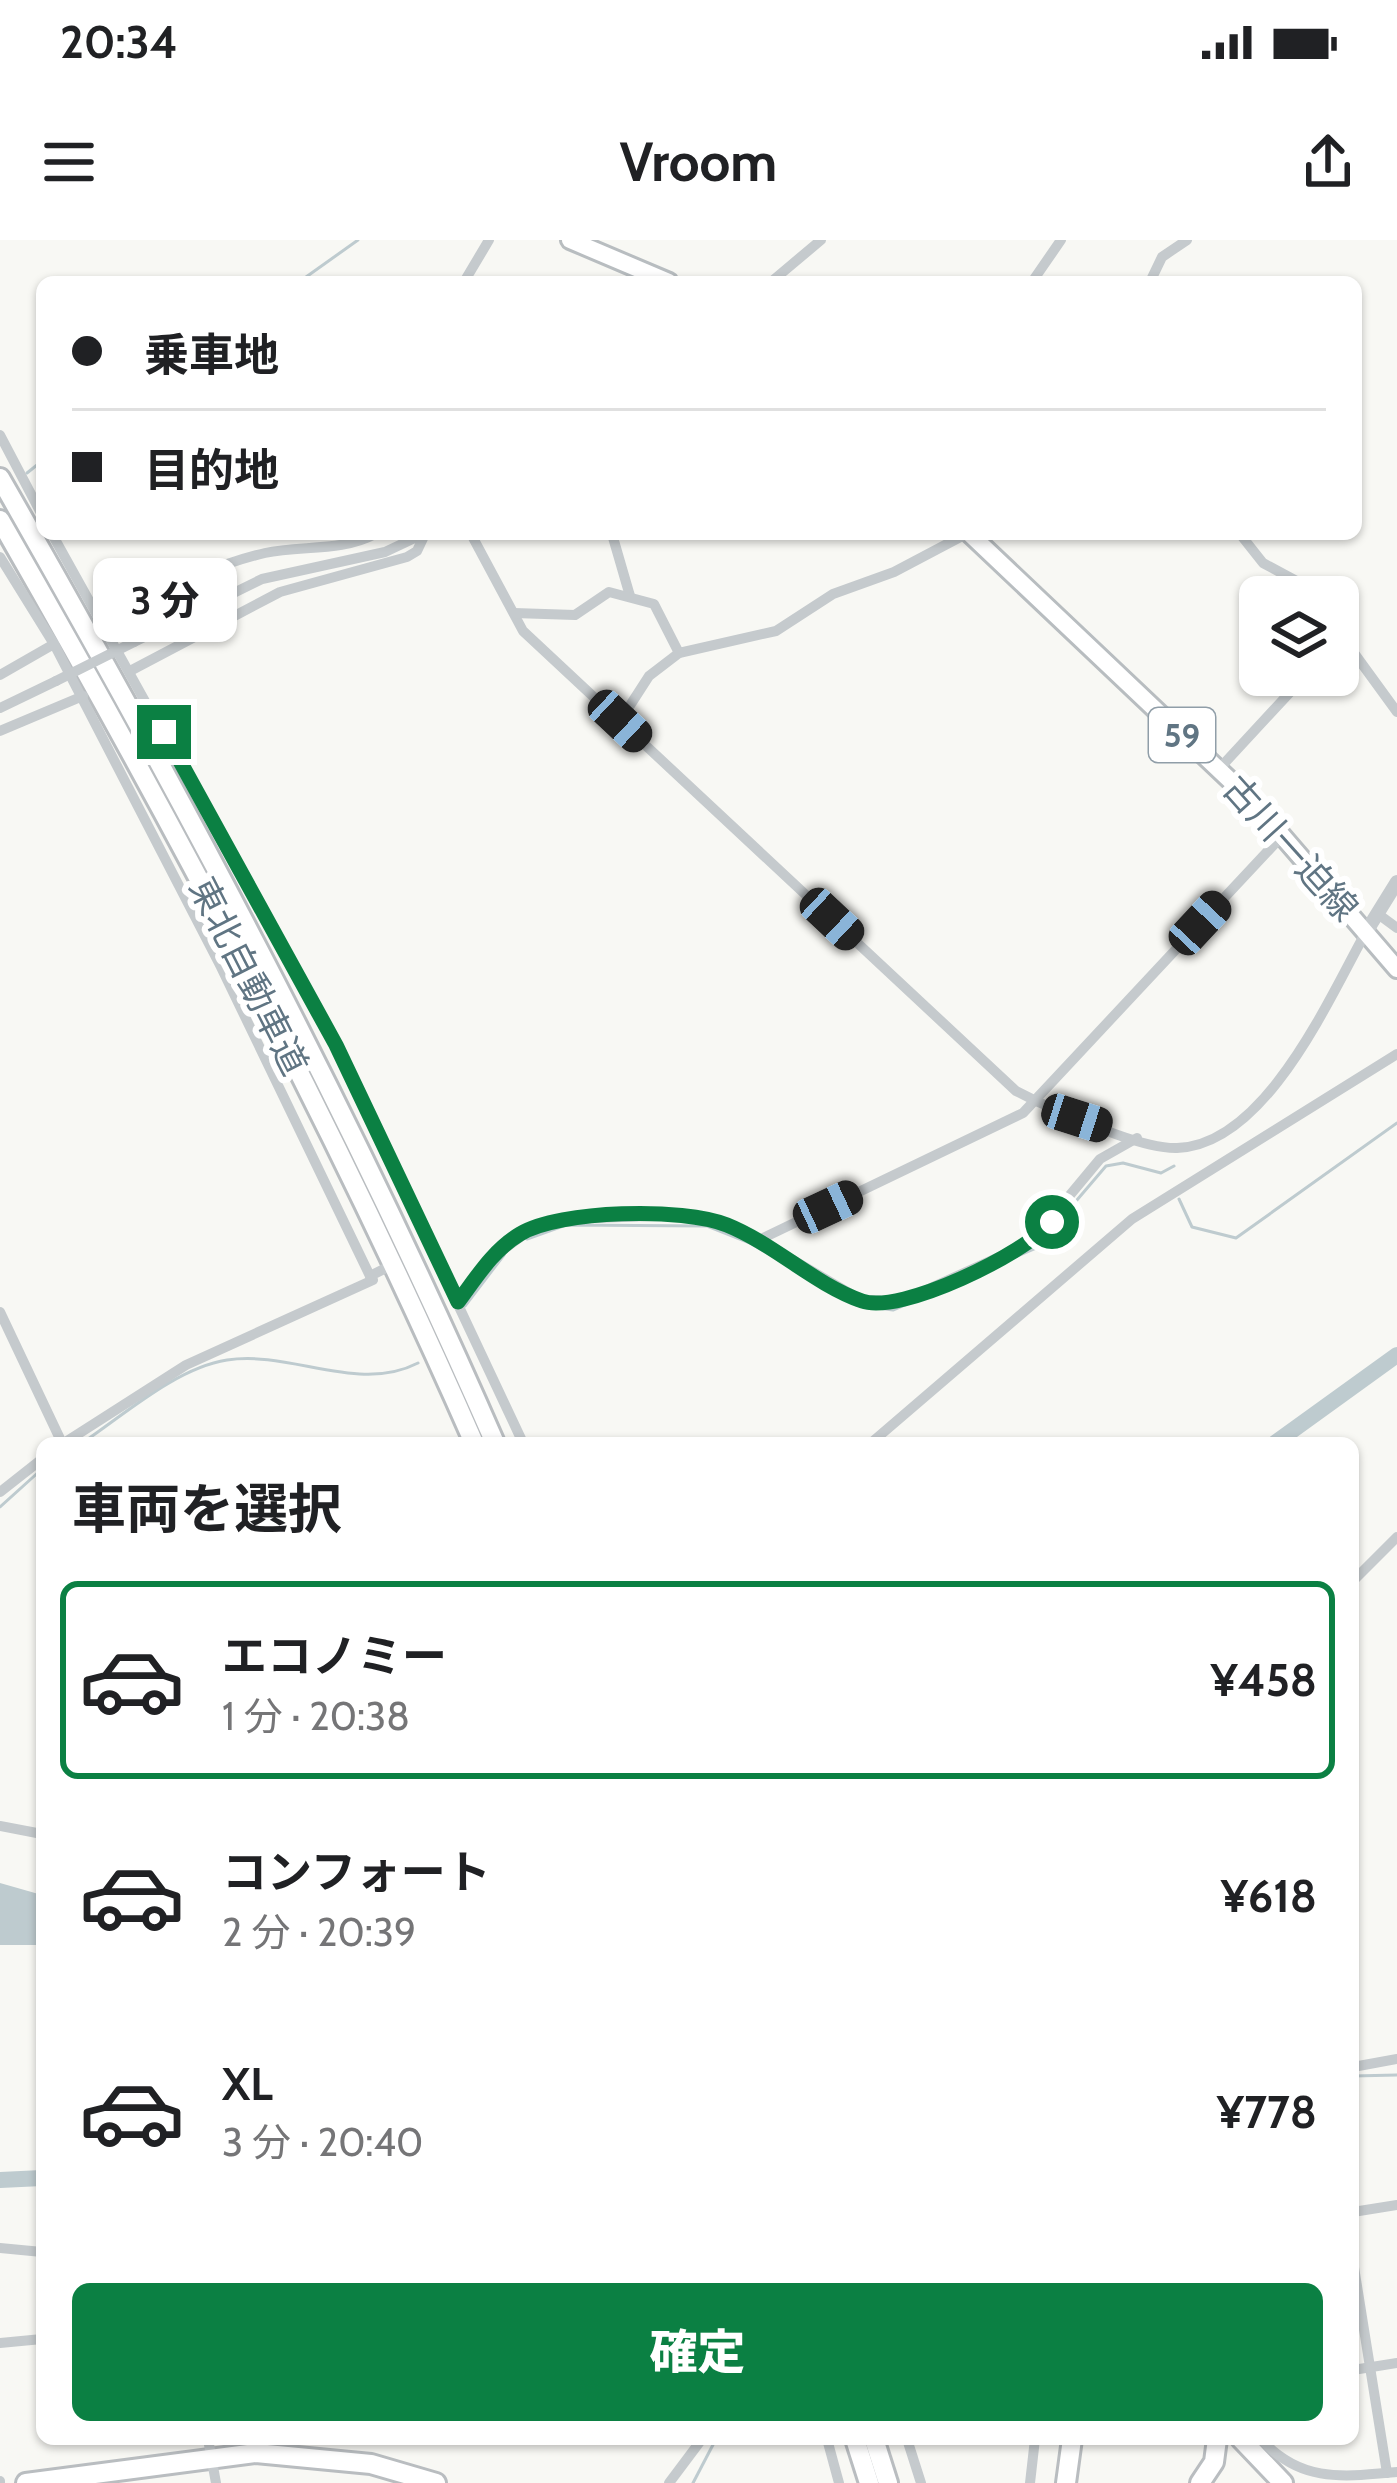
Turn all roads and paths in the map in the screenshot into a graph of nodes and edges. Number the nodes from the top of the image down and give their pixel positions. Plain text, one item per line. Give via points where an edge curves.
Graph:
1 (489, 240) edge
2 (571, 240) edge
3 (820, 240) edge
4 (1060, 240) edge
5 (1187, 240) edge
6 (468, 276) edge
7 (655, 276) edge
8 (778, 276) edge
9 (1036, 276) edge
10 (1153, 276) edge
11 (2, 439) edge
12 (0, 478) edge
13 (36, 504) edge
14 (0, 520) edge
15 (55, 540) edge
16 (358, 540) edge
17 (410, 540) edge
18 (421, 540) edge
19 (474, 540) edge
20 (614, 540) edge
21 (958, 540) edge
22 (976, 540) edge
23 (1245, 540) edge
24 (0, 557) edge
25 (1287, 576) edge
26 (630, 596) junction
27 (514, 613) junction
28 (102, 621) junction
29 (54, 644) junction
30 (679, 653) junction
31 (1359, 662) edge
32 (130, 671) junction
33 (0, 675) edge
34 (83, 696) junction
35 (1287, 696) edge
36 (0, 709) edge
37 (1397, 712) edge
38 (620, 721) junction
39 (0, 731) edge
40 (1219, 770) junction
41 (1282, 836) junction
42 (1397, 882) edge
43 (1378, 914) junction
44 (1395, 926) edge
45 (1366, 932) junction
46 (1396, 968) edge
47 (1397, 1054) edge
48 (1036, 1101) junction
49 (1137, 1138) junction
50 (759, 1240) junction
51 (384, 1269) dead end
52 (370, 1276) junction
53 (458, 1302) junction
54 (0, 1312) edge
55 (503, 1429) edge
56 (60, 1437) edge
57 (72, 1437) edge
58 (471, 1437) edge
59 (878, 1437) edge
60 (36, 1464) edge
61 (0, 1492) edge
62 (1397, 1537) edge
63 (1359, 1575) edge
64 (0, 1826) edge
65 (36, 1833) edge
66 (1397, 2059) edge
67 (1359, 2066) edge
68 (1397, 2205) edge
69 (1359, 2211) edge
70 (0, 2248) edge
71 (36, 2251) edge
72 (1359, 2298) edge
73 (36, 2340) edge
74 (0, 2343) edge
75 (1397, 2363) edge
76 (1370, 2367) junction
77 (1359, 2369) edge
78 (698, 2445) edge
79 (829, 2445) edge
80 (857, 2445) edge
81 (876, 2445) edge
82 (909, 2445) edge
83 (1034, 2445) edge
84 (1061, 2445) edge
85 (1071, 2445) edge
86 (1216, 2445) edge
87 (1247, 2445) edge
88 (1267, 2445) edge
89 (209, 2448) edge
90 (1392, 2472) edge
91 (26, 2483) edge
92 (216, 2483) edge
93 (436, 2483) edge
94 (669, 2483) edge
95 (839, 2483) edge
96 (868, 2483) edge
97 (888, 2483) edge
98 (921, 2483) edge
99 (1030, 2483) edge
100 (1055, 2483) edge
101 (1066, 2483) edge
102 (1200, 2483) edge
103 (1283, 2483) edge

1 - 6 street
2 - 7 main road
3 - 8 street
4 - 9 street
5 - 10 street via 1162,257
11 - 13 street
12 - 55 highway, 東北自動車道 via 247,926
14 - 58 highway, 東北自動車道 via 230,937
15 - 28 street
16 - 28 street via 265,553
17 - 36 street, bridge via 262,579
18 - 32 street via 407,557 267,597
19 - 27 street
20 - 26 street
21 - 30 street via 833,594 776,631
22 - 40 main road, 古川一迫線 / 59
23 - 25 street
24 - 29 street
26 - 27 street via 599,595 569,616
26 - 30 street via 654,604
27 - 38 street via 523,631
28 - 32 street
29 - 33 street
29 - 34 street
30 - 38 street via 649,676
31 - 37 street
32 - 53 street
34 - 39 street
34 - 52 street via 226,964
35 - 40 street
38 - 48 street via 1016,1091
40 - 41 main road, 古川一迫線 / 59
41 - 45 main road, 古川一迫線 / 59
41 - 48 street
42 - 43 street
43 - 44 street
43 - 45 street
45 - 46 main road, 古川一迫線 / 59
45 - 49 street via 1287,1071 1250,1114 1183,1148
47 - 59 street via 1132,1219
48 - 49 street
48 - 50 street
49 - 50 street via 1100,1160 1030,1243 902,1301 861,1300
50 - 53 street via 722,1222 679,1215 549,1222 505,1246
51 - 52 street
52 - 57 street via 186,1365
53 - 55 street
54 - 56 street
60 - 61 street
62 - 63 street
64 - 65 street
66 - 67 street
68 - 69 street
70 - 71 street
72 - 76 street
73 - 74 street
75 - 76 street
76 - 77 street
76 - 90 street
78 - 94 street
79 - 95 street
80 - 96 highway
81 - 97 highway
82 - 98 street
83 - 99 street
84 - 100 highway
85 - 101 highway
86 - 102 highway
87 - 103 highway
88 - 90 street via 1306,2473
89 - 91 highway
89 - 92 street
89 - 93 highway via 371,2464

